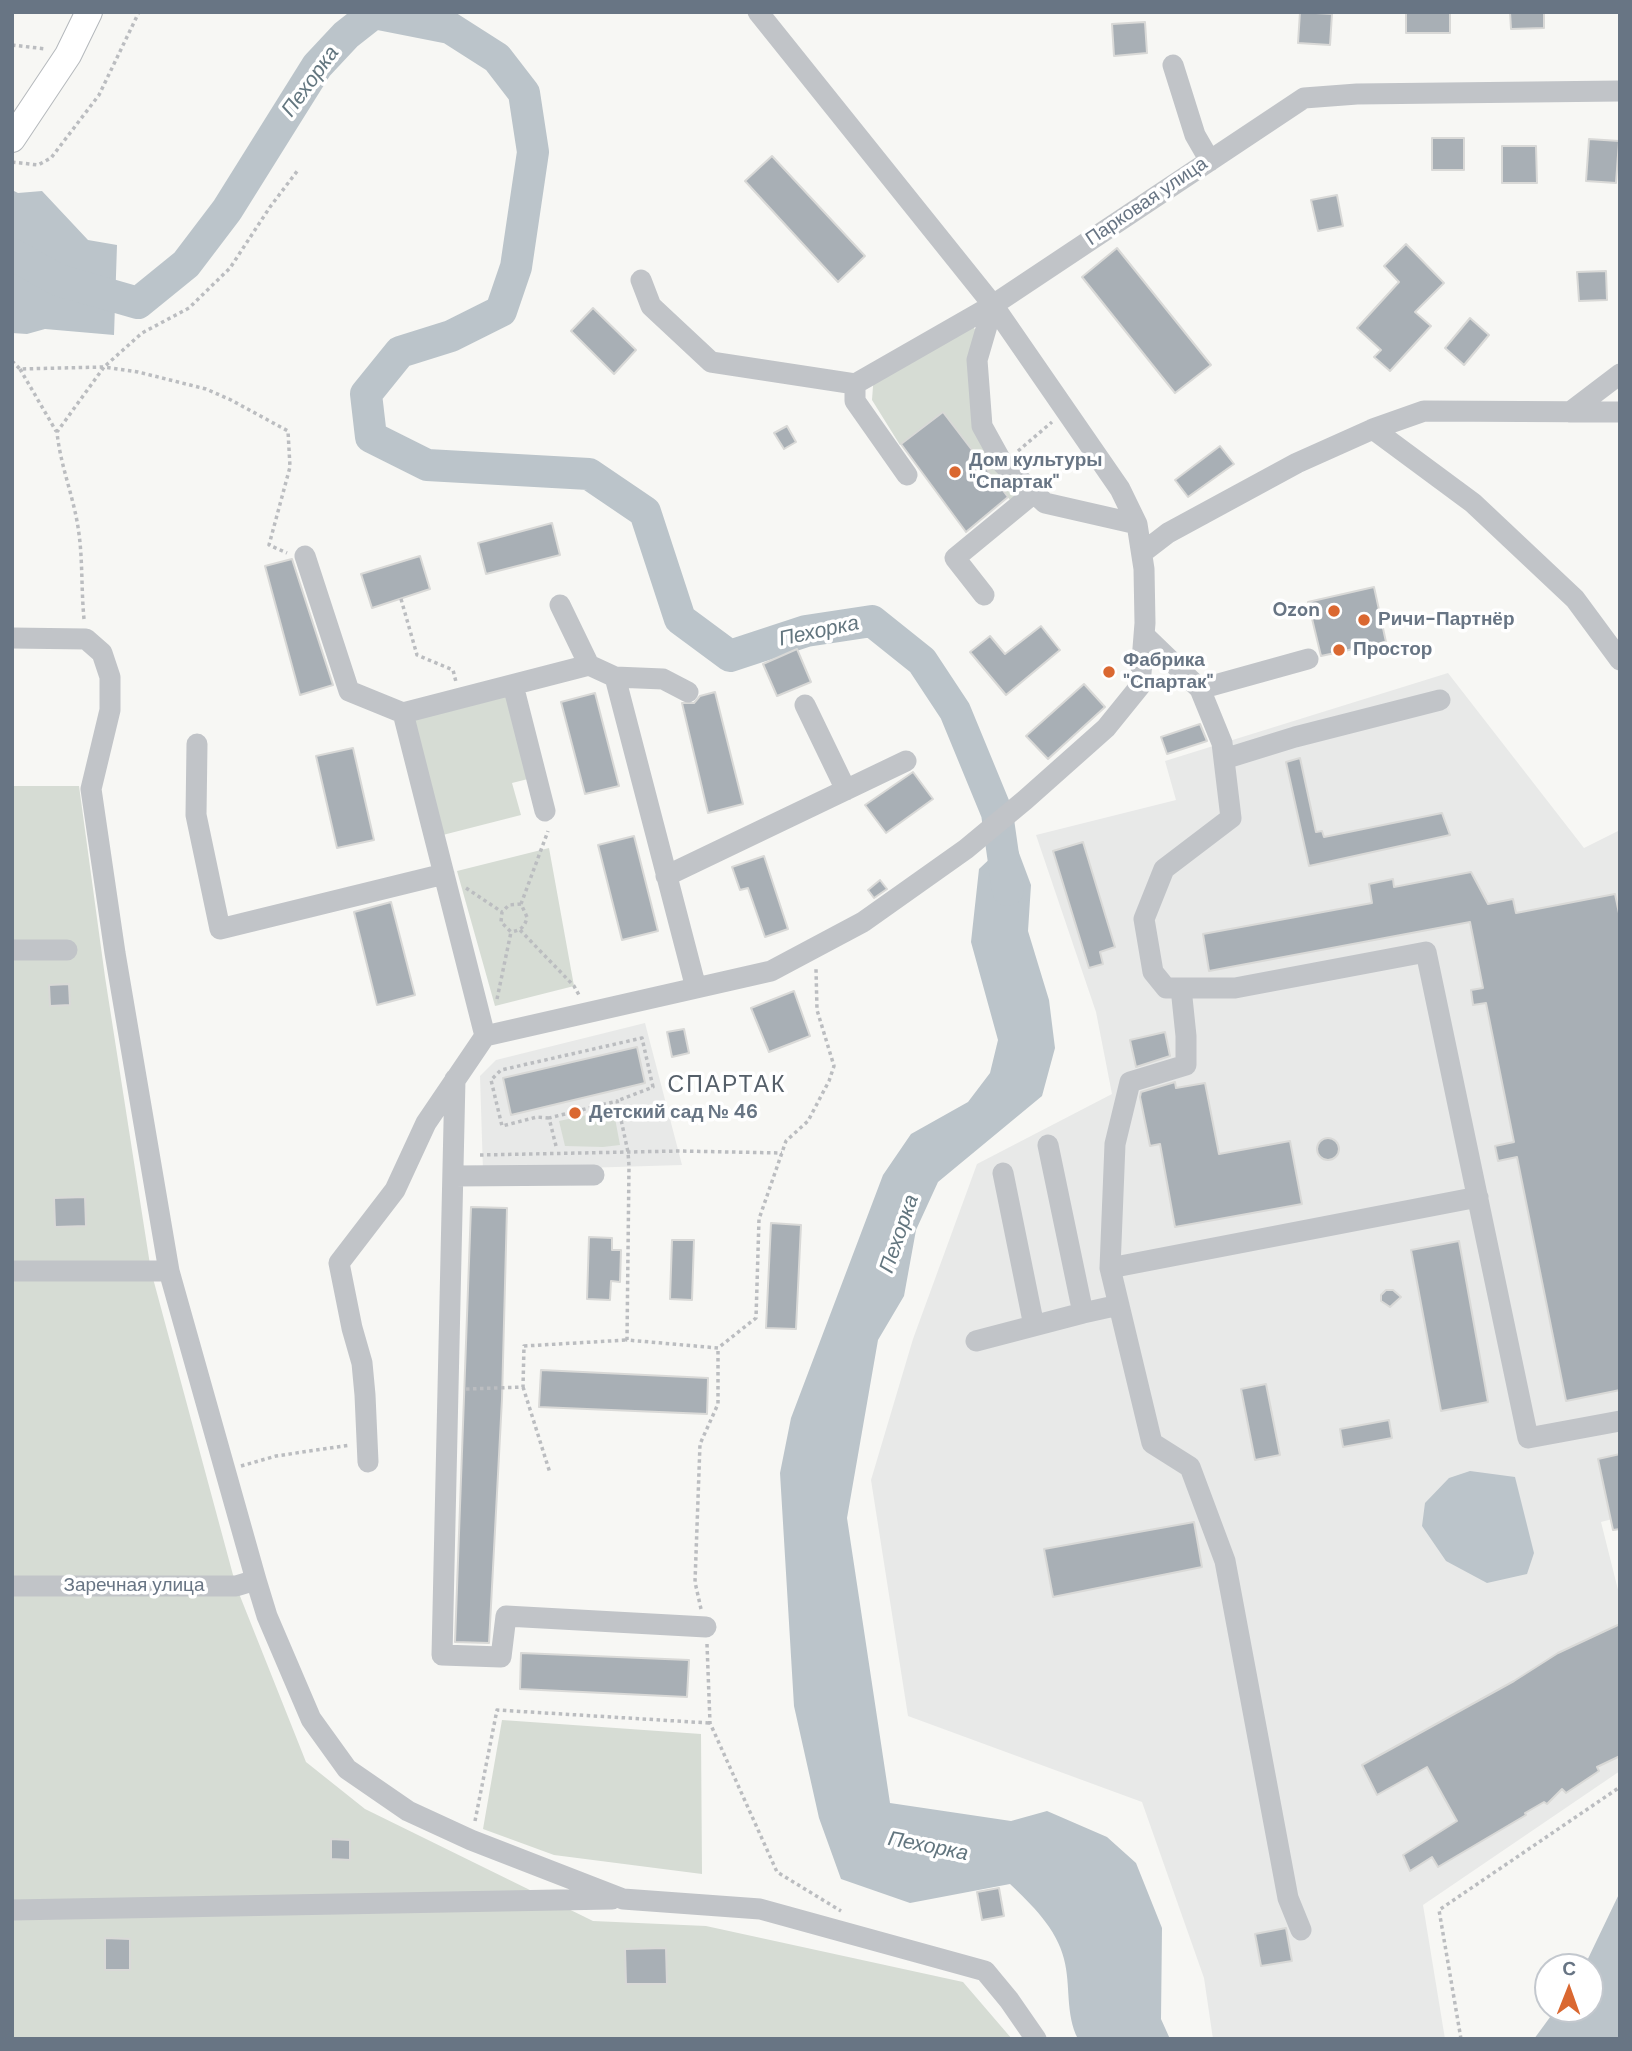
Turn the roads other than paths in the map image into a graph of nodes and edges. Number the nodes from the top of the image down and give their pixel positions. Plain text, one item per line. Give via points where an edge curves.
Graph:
1 (89, 12) edge
2 (758, 12) edge
3 (1173, 65) dead end
4 (1620, 91) edge
5 (13, 146) edge
6 (1210, 161) junction
7 (641, 280) dead end
8 (993, 305) junction
9 (1620, 374) edge
10 (855, 384) junction
11 (1570, 412) junction
12 (1620, 412) edge
13 (1373, 429) junction
14 (907, 475) dead end
15 (1034, 493) junction
16 (1138, 524) junction
17 (1142, 554) junction
18 (305, 556) road end
19 (984, 595) dead end
20 (560, 606) dead end
21 (1144, 635) junction
22 (12, 638) edge
23 (1308, 659) dead end
24 (1620, 660) edge
25 (589, 665) junction
26 (615, 677) junction
27 (513, 685) junction
28 (1200, 689) junction
29 (688, 691) dead end
30 (1440, 700) dead end
31 (805, 705) dead end
32 (403, 713) junction
33 (197, 744) dead end
34 (1224, 759) junction
35 (906, 761) dead end
36 (846, 790) junction
37 (545, 811) road end
38 (444, 874) junction
39 (666, 876) junction
40 (12, 950) edge
41 (67, 950) dead end
42 (696, 988) junction
43 (1181, 988) junction
44 (493, 1034) junction
45 (455, 1079) junction
46 (1048, 1145) dead end
47 (453, 1166) junction
48 (1003, 1173) dead end
49 (594, 1175) dead end
50 (1478, 1197) junction
51 (1110, 1268) junction
52 (12, 1271) edge
53 (169, 1271) junction
54 (1119, 1305) junction
55 (1083, 1313) junction
56 (1034, 1326) junction
57 (976, 1341) dead end
58 (1620, 1421) edge
59 (367, 1453) road end
60 (256, 1580) junction
61 (12, 1586) edge
62 (706, 1627) road end
63 (623, 1899) junction
64 (12, 1910) edge
65 (1301, 1930) dead end
66 (1036, 2039) edge

1 - 5 main road
2 - 8 street
3 - 6 street via 1195,135
4 - 6 street, Парковая улица via 1304,98
6 - 8 street, Парковая улица
7 - 10 street via 651,306 711,362
8 - 10 street, Парковая улица
8 - 15 street via 977,360 982,425 1003,464
8 - 16 street via 1120,489
9 - 11 street
10 - 14 street via 855,401
11 - 12 street
11 - 13 street via 1424,411
13 - 17 street via 1297,463 1168,533
13 - 24 street via 1473,503 1575,599
15 - 16 street via 1045,503
15 - 19 street via 955,558
16 - 17 street
17 - 21 street
18 - 32 street via 349,691
20 - 25 street
21 - 28 street
21 - 42 street via 1140,686 1106,728 966,849 863,922 771,971
22 - 53 street via 86,639 102,653 110,677 110,710 91,789
23 - 28 street
25 - 26 street
25 - 27 street
26 - 29 street via 663,679
26 - 39 street
27 - 32 street
27 - 37 street
28 - 34 street
30 - 34 street
31 - 36 street
32 - 38 street
33 - 38 street via 196,815 220,929
34 - 43 street via 1231,818 1164,869 1144,919 1153,972 1166,988
35 - 36 street
36 - 39 street
38 - 44 street
39 - 42 street
40 - 41 street
42 - 44 street
43 - 50 street via 1235,988 1426,952
43 - 51 street via 1186,1065 1130,1082 1115,1144
44 - 45 street
45 - 47 street
45 - 59 street via 426,1123 395,1191 339,1263 362,1363
46 - 55 street
47 - 49 street
47 - 62 street via 442,1655 501,1657 506,1616
48 - 56 street
50 - 51 street
50 - 58 street via 1528,1438
51 - 54 street
52 - 53 street
53 - 60 street
54 - 55 street
54 - 65 street via 1152,1443 1190,1467 1225,1561 1288,1898
55 - 56 street
56 - 57 street
60 - 61 street, Заречная улица via 236,1586
60 - 63 street via 311,1719 346,1769 408,1811
63 - 64 street
63 - 66 street via 760,1909 985,1971

